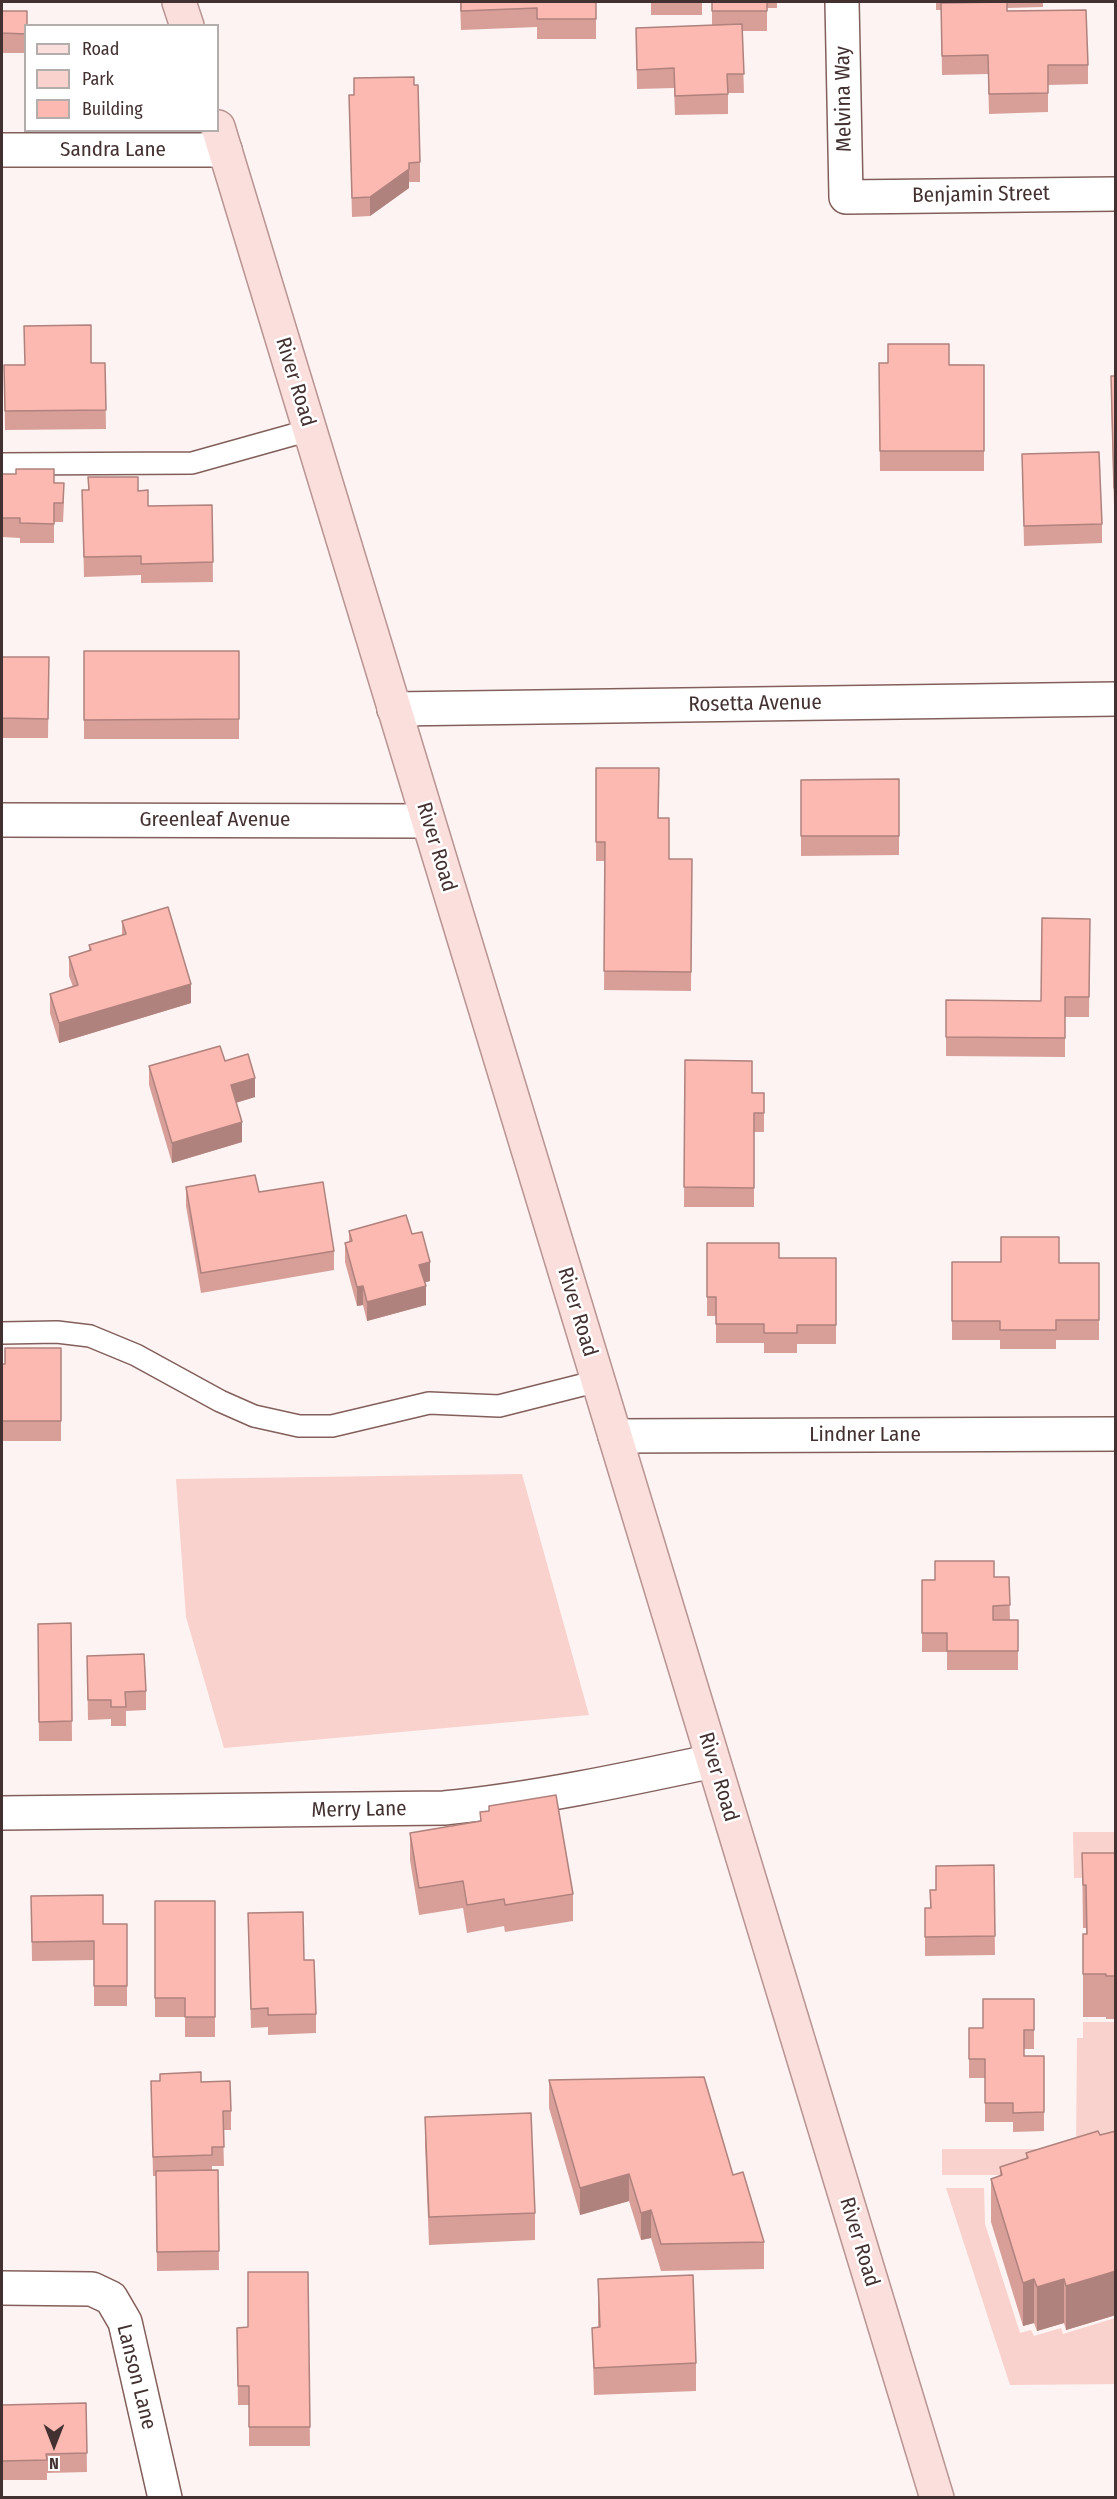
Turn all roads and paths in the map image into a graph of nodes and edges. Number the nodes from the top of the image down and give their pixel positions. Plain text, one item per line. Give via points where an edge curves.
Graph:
1 (179, 2) edge
2 (842, 2) edge
3 (186, 24) edge
4 (221, 139) edge
5 (2, 150) edge
6 (1116, 194) edge
7 (846, 197) joint
8 (310, 430) junction
9 (2, 464) edge
10 (1116, 699) edge
11 (394, 709) junction
12 (2, 820) edge
13 (428, 821) junction
14 (2, 1333) edge
15 (598, 1382) junction
16 (1116, 1434) edge
17 (615, 1436) junction
18 (713, 1761) junction
19 (2, 1813) edge
20 (2, 2288) edge
21 (165, 2498) edge
22 (937, 2498) edge

1 - 3 main road
2 - 7 street, Melvina Way
4 - 5 street, Sandra Lane
4 - 8 main road, River Road
6 - 7 street, Benjamin Street
8 - 9 lane via 192,463
8 - 11 main road, River Road
10 - 11 street, Rosetta Avenue
11 - 13 main road, River Road
12 - 13 street, Greenleaf Avenue
13 - 15 main road, River Road
14 - 15 lane via 90,1336 136,1355 254,1416 299,1426 332,1426 429,1403 499,1406
15 - 17 main road, River Road
16 - 17 street, Lindner Lane
17 - 18 main road, River Road
18 - 19 street, Merry Lane via 609,1783 444,1808
18 - 22 main road, River Road
20 - 21 street, Lanson Lane via 92,2289 111,2298 130,2340

